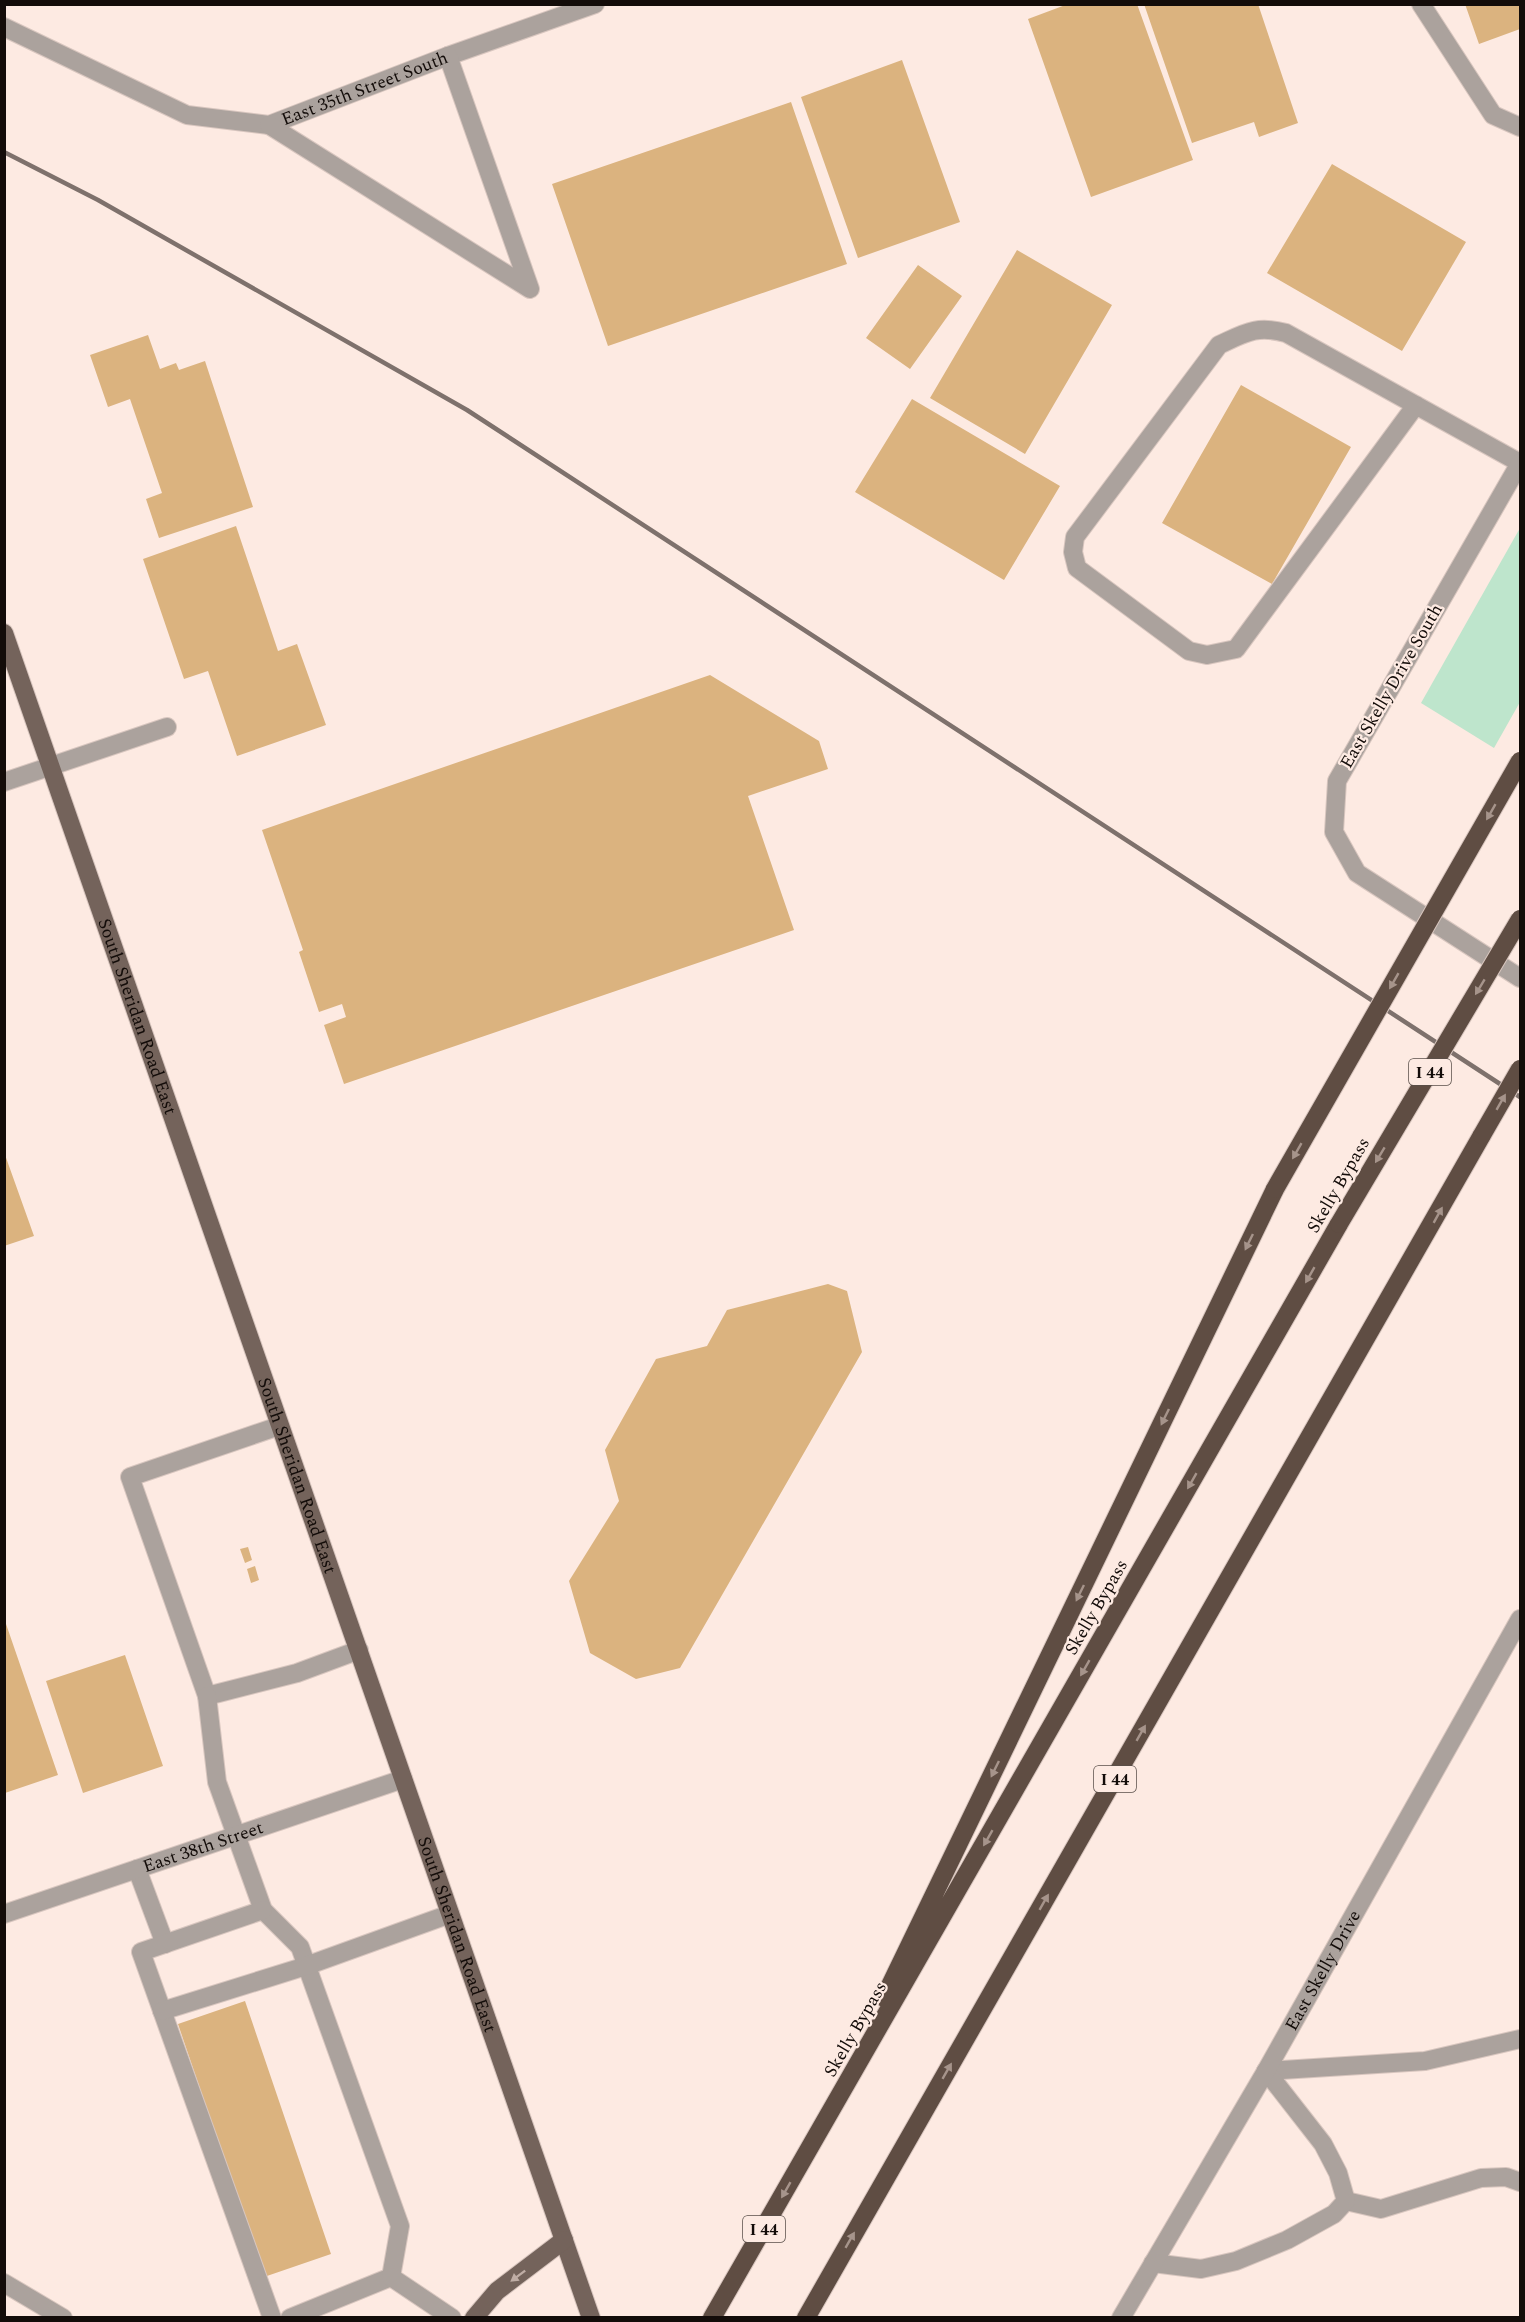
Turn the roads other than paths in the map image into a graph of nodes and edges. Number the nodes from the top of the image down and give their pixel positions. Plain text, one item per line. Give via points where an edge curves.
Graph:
1 (595, 4) edge
2 (1421, 4) edge
3 (4, 27) edge
4 (447, 56) junction
5 (268, 125) junction
6 (1521, 127) edge
7 (1416, 405) junction
8 (1521, 463) edge
9 (4, 633) edge
10 (167, 727) dead end
11 (1520, 761) edge
12 (51, 766) junction
13 (4, 782) edge
14 (1521, 919) edge
15 (1521, 978) edge
16 (1521, 1069) edge
17 (279, 1426) junction
18 (1521, 1619) edge
19 (359, 1650) junction
20 (207, 1696) junction
21 (403, 1779) junction
22 (237, 1835) junction
23 (137, 1869) junction
24 (263, 1910) junction
25 (4, 1914) edge
26 (450, 1914) junction
27 (165, 1944) junction
28 (306, 1966) junction
29 (162, 2011) junction
30 (1521, 2039) edge
31 (1266, 2071) junction
32 (816, 2140) junction
33 (1521, 2182) edge
34 (1346, 2200) junction
35 (564, 2240) junction
36 (1153, 2263) junction
37 (391, 2277) junction
38 (4, 2283) edge
39 (63, 2318) edge
40 (272, 2318) edge
41 (290, 2318) edge
42 (452, 2318) edge
43 (474, 2318) edge
44 (591, 2318) edge
45 (712, 2318) edge
46 (806, 2318) edge
47 (1121, 2318) edge

1 - 4 street, East 35th Street South
2 - 6 street via 1493,115
3 - 5 street, East 35th Street South via 187,116
4 - 5 street, East 35th Street South
4 - 5 street via 530,289
7 - 7 street via 1286,333 1268,328 1218,345 1075,537 1077,568 1189,651 1207,655 1236,650
7 - 8 street
8 - 15 street, East Skelly Drive South via 1337,781 1334,832 1357,873
9 - 12 main road, South Sheridan Road East
10 - 12 street
11 -> 32 highway, bridge via 1275,1189
12 - 13 street
12 - 17 main road, South Sheridan Road East
14 -> 32 highway, Skelly Bypass / I 44, bridge via 1339,1224
46 -> 16 highway, I 44, bridge
17 - 19 main road, South Sheridan Road East
17 - 20 street via 130,1477
18 - 31 street, East Skelly Drive
19 - 20 street via 297,1673
19 - 21 main road, South Sheridan Road East
20 - 22 street via 217,1782
21 - 22 street, East 38th Street
21 - 26 main road, South Sheridan Road East
22 - 23 street, East 38th Street
22 - 24 street
23 - 25 street, East 38th Street
23 - 27 street
24 - 27 street
24 - 28 street via 300,1947
26 - 28 street
26 - 35 main road, South Sheridan Road East
27 - 29 street via 141,1952
28 - 29 street
28 - 37 street via 400,2226
29 - 40 street
30 - 31 street via 1425,2061
31 - 34 street via 1323,2144
31 - 36 street, East Skelly Drive
32 -> 45 highway, Skelly Bypass / I 44
33 - 34 street via 1506,2177 1481,2178 1381,2209
34 - 36 street via 1334,2214 1287,2240 1236,2261 1201,2269
35 -> 43 main road via 497,2291
35 - 44 main road, South Sheridan Road East
36 - 47 street, East Skelly Drive
37 - 41 street
37 - 42 street
38 - 39 street

